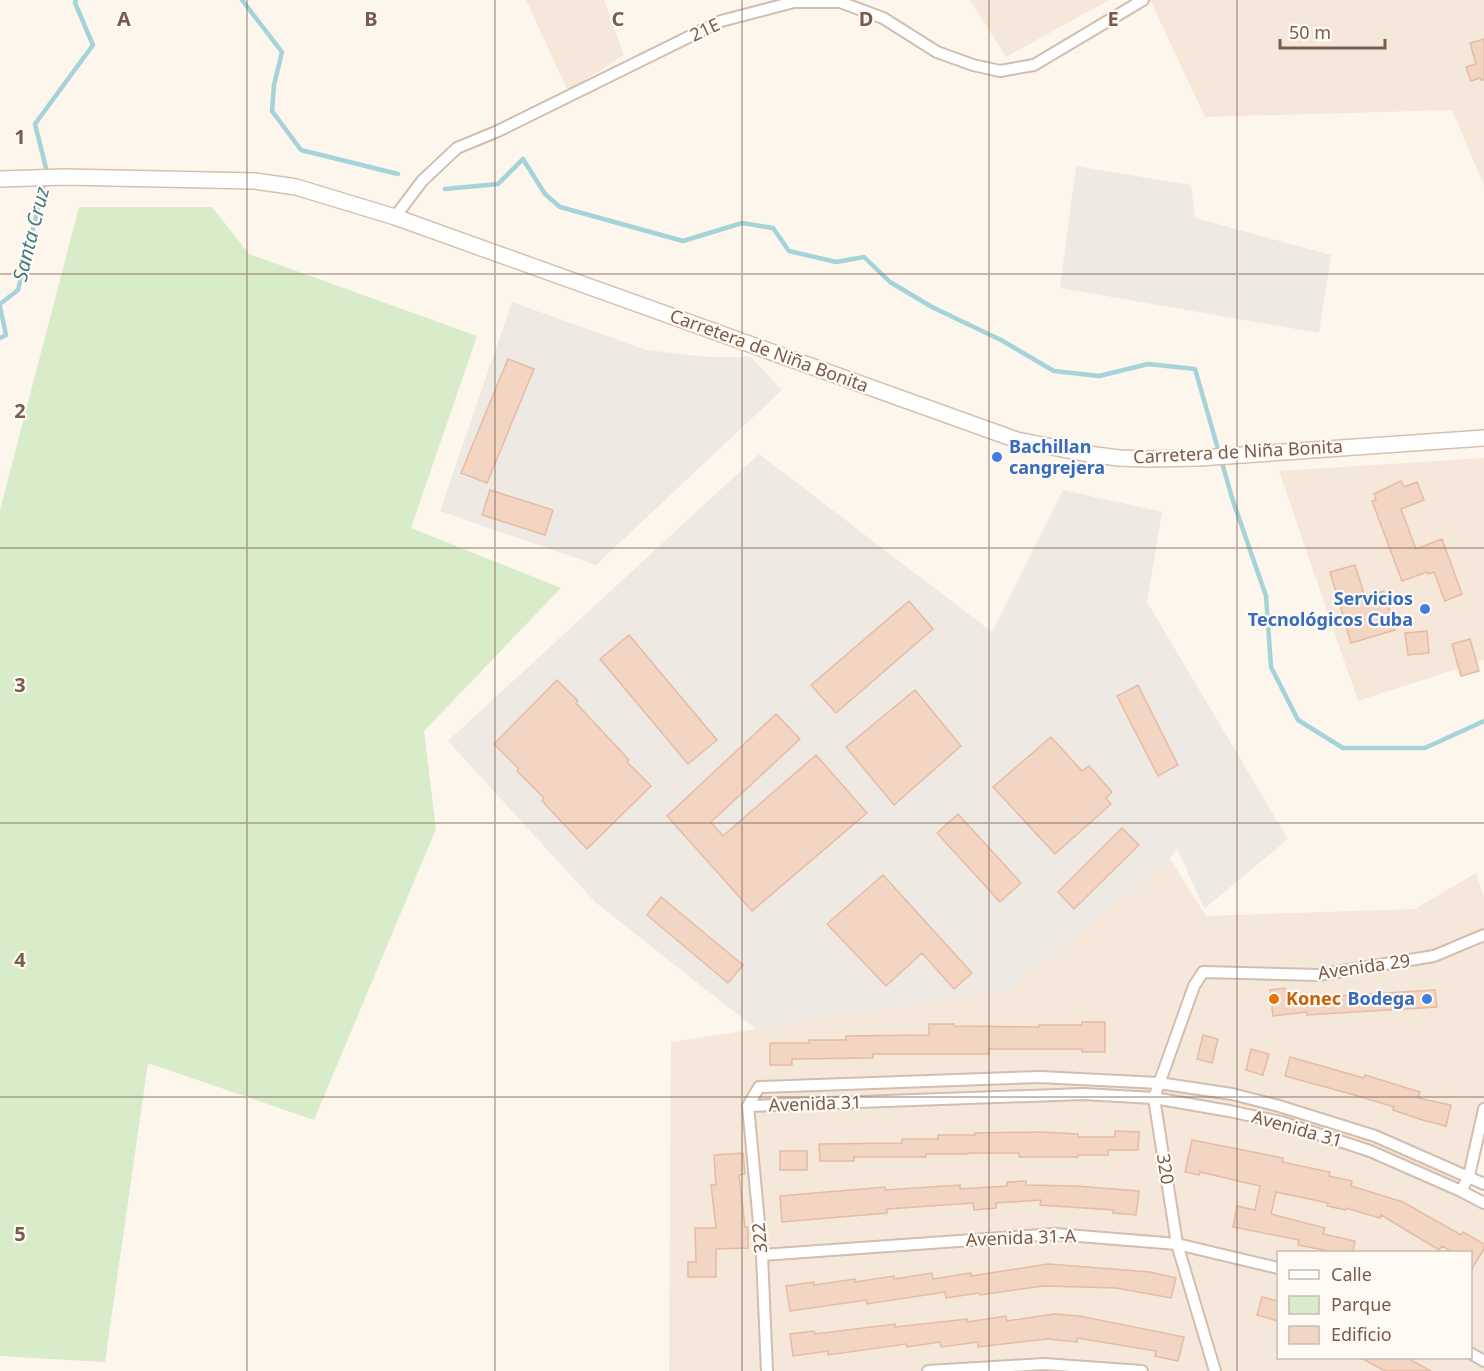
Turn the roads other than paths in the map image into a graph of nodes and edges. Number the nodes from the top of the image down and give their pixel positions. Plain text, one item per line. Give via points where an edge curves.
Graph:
1 (1143, 0) edge
2 (0, 179) edge
3 (395, 217) junction
4 (1484, 438) edge
5 (1484, 935) edge
6 (1203, 972) joint
7 (1159, 1083) junction
8 (1154, 1098) junction
9 (748, 1106) junction
10 (1484, 1109) edge
11 (1469, 1176) junction
12 (1484, 1184) edge
13 (1461, 1191) junction
14 (1484, 1203) edge
15 (1177, 1244) junction
16 (762, 1255) junction
17 (1277, 1268) edge
18 (767, 1371) edge
19 (927, 1371) edge
20 (1142, 1371) edge
21 (1215, 1371) edge

1 - 3 street, 21E via 1034,65 1000,71 937,52 883,18 840,2 794,2 721,21 457,148 422,181
2 - 3 main road, Carretera de Niña Bonita via 255,181 296,187
3 - 4 main road, Carretera de Niña Bonita via 1017,440 1119,458 1220,456
5 - 6 street, Avenida 29 via 1434,956 1318,975
6 - 7 street, 320 via 1194,986
7 - 8 street, 320
7 - 9 street, Avenida 31 via 1040,1077 759,1087
7 - 11 street, Avenida 31 via 1279,1106 1375,1136
8 - 9 street, Avenida 31 via 1083,1094
8 - 13 street, Avenida 31 via 1281,1122 1370,1151
8 - 15 street, 320
9 - 16 street, 322
10 - 11 street
11 - 12 street, Avenida 31
11 - 13 street
13 - 14 street, Avenida 31
15 - 16 street, Avenida 31-A via 1055,1233
15 - 17 street, Avenida 31-A
15 - 21 street, 320
16 - 18 street, 322
19 - 20 street via 1044,1364

